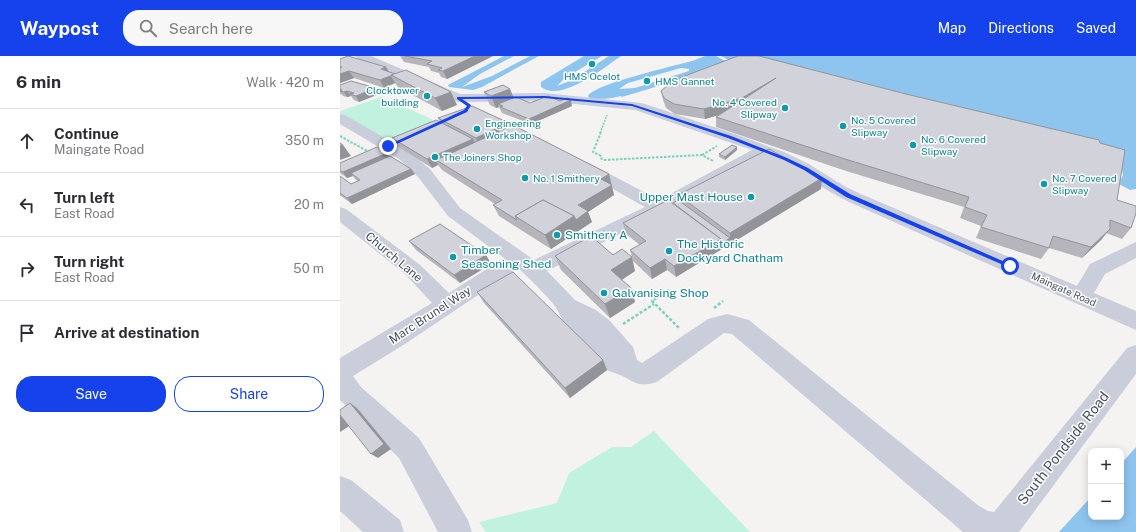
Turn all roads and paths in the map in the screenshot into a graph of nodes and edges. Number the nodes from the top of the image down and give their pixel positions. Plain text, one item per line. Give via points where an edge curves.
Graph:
1 (357, 57) edge
2 (619, 104) junction
3 (464, 105) junction
4 (483, 113) edge
5 (340, 118) edge
6 (340, 136) edge
7 (764, 150) junction
8 (367, 152) edge
9 (405, 156) junction
10 (568, 158) edge
11 (603, 160) junction
12 (386, 163) edge
13 (600, 163) dead end
14 (728, 168) junction
15 (659, 207) junction
16 (340, 212) edge
17 (1136, 249) edge
18 (526, 264) junction
19 (669, 290) dead end
20 (1082, 296) junction
21 (723, 302) dead end
22 (446, 304) junction
23 (654, 304) junction
24 (568, 306) junction
25 (712, 310) dead end
26 (1136, 321) edge
27 (683, 330) dead end
28 (610, 338) junction
29 (1136, 355) edge
30 (625, 366) junction
31 (340, 371) edge
32 (340, 378) edge
33 (340, 491) edge
34 (988, 530) edge
35 (388, 532) edge
36 (456, 532) edge

1 - 3 lane, Maingate Road
2 - 3 lane, Maingate Road via 544,97
2 - 7 lane, Maingate Road via 656,112
2 - 11 path via 607,113 593,152
3 - 4 lane
5 - 9 lane via 395,143
6 - 8 path
7 - 14 lane, Marc Brunel Way
7 - 20 lane, Maingate Road via 798,164 836,189 855,198
9 - 12 lane
9 - 18 lane via 424,173 454,212
10 - 15 lane
11 - 13 path
11 - 14 path via 702,155
14 - 15 lane, Marc Brunel Way
15 - 18 lane, Marc Brunel Way
16 - 22 lane, Church Lane via 412,269
17 - 20 lane via 1097,269
18 - 22 lane, Marc Brunel Way
18 - 24 lane
19 - 23 path via 652,301
20 - 26 lane, Maingate Road
21 - 25 path
22 - 31 lane, Marc Brunel Way
23 - 27 path
23 - 28 path via 622,324
24 - 28 lane via 588,316
24 - 30 lane via 573,322 594,348 611,362
28 - 30 lane via 624,354
29 - 34 lane, South Pondside Road via 1003,526
30 - 34 lane via 637,374 648,374 716,326 727,323 737,325 968,517
32 - 36 lane via 352,395 409,448
33 - 35 lane

